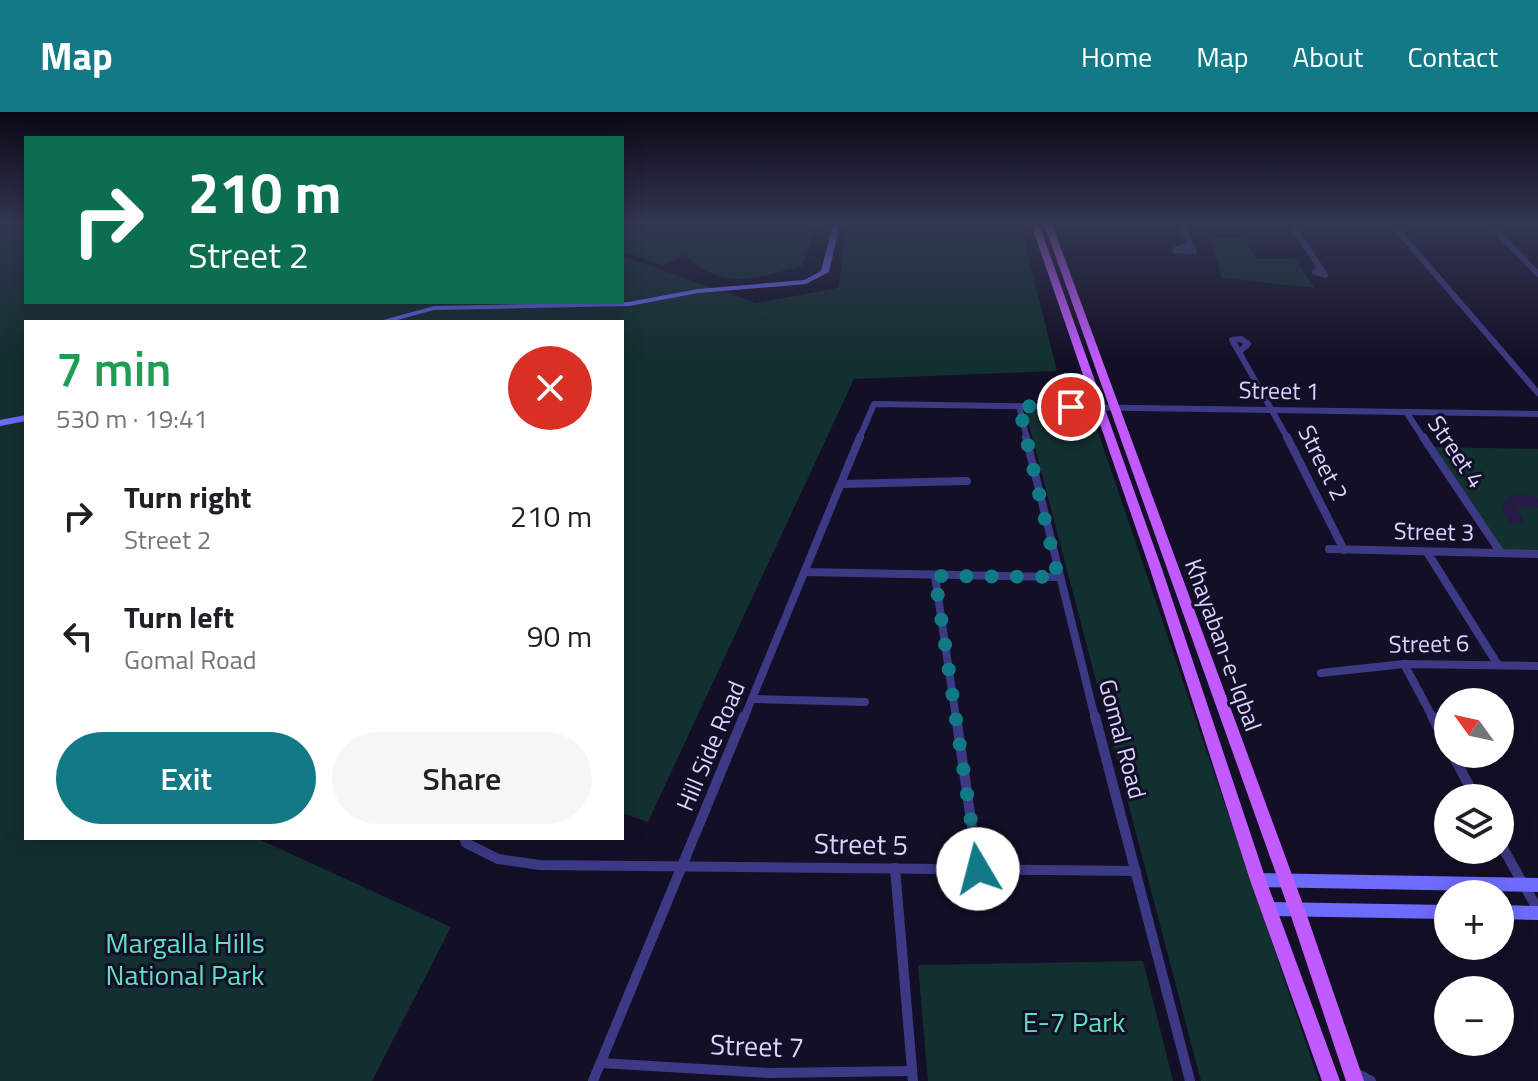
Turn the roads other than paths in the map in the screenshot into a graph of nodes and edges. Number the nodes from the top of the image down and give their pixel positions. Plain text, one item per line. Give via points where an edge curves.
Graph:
1 (826, 269) edge
2 (1050, 269) edge
3 (1065, 269) edge
4 (1317, 269) edge
5 (1321, 269) edge
6 (1431, 269) edge
7 (388, 320) edge
8 (1239, 352) dead end
9 (1538, 393) edge
10 (1019, 406) junction
11 (1097, 407) junction
12 (1115, 407) junction
13 (1274, 411) junction
14 (1406, 412) junction
15 (1538, 414) edge
16 (24, 418) edge
17 (0, 423) edge
18 (866, 426) joint
19 (967, 481) dead end
20 (842, 484) junction
21 (1329, 549) dead end
22 (1344, 550) junction
23 (1427, 552) junction
24 (1501, 553) junction
25 (1538, 554) edge
26 (805, 572) junction
27 (935, 576) junction
28 (1058, 577) junction
29 (1404, 664) junction
30 (1498, 665) junction
31 (1538, 666) edge
32 (1321, 673) dead end
33 (752, 699) junction
34 (865, 702) dead end
35 (1434, 721) edge
36 (465, 840) edge
37 (1511, 864) edge
38 (683, 867) junction
39 (895, 868) junction
40 (978, 869) junction
41 (1136, 871) junction
42 (1258, 880) junction
43 (1284, 881) junction
44 (1522, 884) junction
45 (1538, 885) edge
46 (1268, 909) junction
47 (1297, 910) junction
48 (1434, 912) edge
49 (1514, 912) edge
50 (1538, 912) edge
51 (601, 1063) junction
52 (913, 1076) edge
53 (1354, 1076) edge
54 (768, 1077) edge
55 (593, 1081) edge
56 (1190, 1081) edge
57 (1331, 1081) edge
58 (1371, 1081) edge

1 - 7 main road via 806,282 698,291 622,305 434,308
2 - 11 main road, Khayaban-e-Iqbal
3 - 12 main road, Khayaban-e-Iqbal
4 - 5 street via 1325,275
6 - 9 street
8 - 13 street, Street 2 via 1248,344 1235,338 1232,340
10 - 11 street, Street 1
10 - 18 street, Street 1 via 874,404
10 - 28 street, Gomal Road
11 - 12 street, Street 1
11 - 42 main road, Khayaban-e-Iqbal
12 - 13 street, Street 1
12 - 43 main road, Khayaban-e-Iqbal
13 - 14 street, Street 1
13 - 22 street, Street 2
14 - 15 street, Street 1
14 - 24 street, Street 4
16 - 17 main road
18 - 20 street, Hill Side Road
19 - 20 street
20 - 26 street, Hill Side Road
21 - 22 street, Street 3
22 - 23 street, Street 3
23 - 24 street, Street 3
23 - 30 street
24 - 25 street, Street 3
26 - 27 street
26 - 33 street, Hill Side Road
27 - 28 street
27 - 40 street
28 - 41 street, Gomal Road
29 - 30 street, Street 6
29 - 32 street, Street 6
29 - 35 street
30 - 31 street, Street 6
33 - 34 street
33 - 38 street, Hill Side Road
36 - 38 street, Street 5 via 498,859 540,865
37 - 44 street
38 - 39 street, Street 5
38 - 51 street, Hill Side Road
39 - 40 street, Street 5
39 - 52 street
40 - 41 street, Street 5
41 - 56 street, Gomal Road
42 - 43 main road
42 - 46 main road, Khayaban-e-Iqbal
43 - 44 main road
43 - 47 main road, Khayaban-e-Iqbal
44 - 45 main road
44 - 50 street
46 - 47 main road
46 - 57 main road, Khayaban-e-Iqbal
47 - 48 main road
47 - 53 main road, Khayaban-e-Iqbal
49 - 50 main road
51 - 54 street, Street 7
51 - 55 street, Hill Side Road
52 - 54 street, Street 7
53 - 58 street

